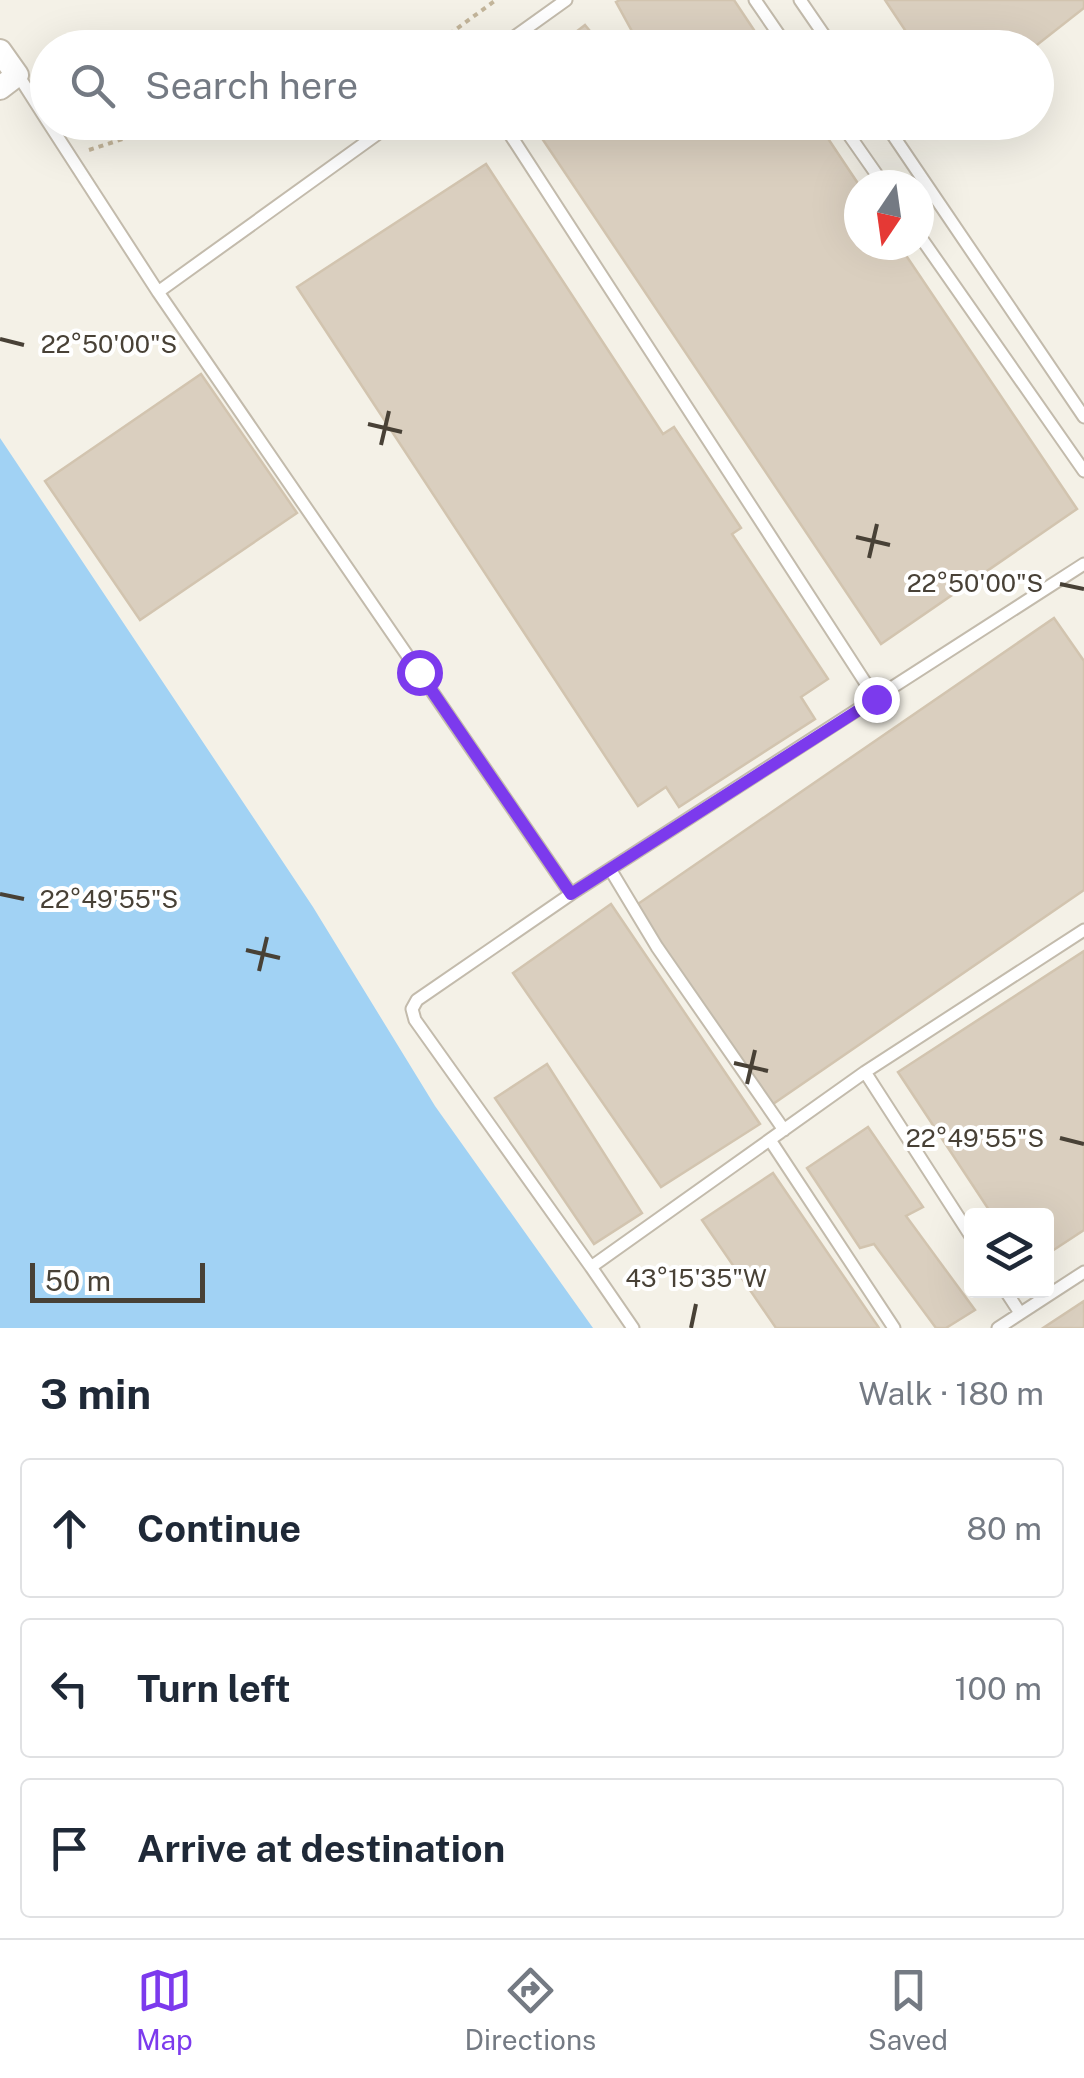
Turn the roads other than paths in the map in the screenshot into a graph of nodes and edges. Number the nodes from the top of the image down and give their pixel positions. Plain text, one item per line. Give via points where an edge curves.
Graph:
1 (566, 0) edge
2 (755, 0) edge
3 (800, 0) edge
4 (524, 30) edge
5 (776, 30) edge
6 (820, 30) edge
7 (0, 51) edge
8 (9, 81) edge
9 (30, 103) edge
10 (59, 140) edge
11 (369, 140) edge
12 (514, 140) edge
13 (853, 140) edge
14 (896, 140) edge
15 (874, 170) edge
16 (934, 256) edge
17 (158, 292) junction
18 (1084, 417) edge
19 (1084, 471) edge
20 (1084, 564) edge
21 (876, 699) junction
22 (610, 870) junction
23 (571, 894) junction
24 (1084, 930) edge
25 (864, 1072) junction
26 (784, 1130) junction
27 (770, 1140) junction
28 (964, 1226) edge
29 (591, 1267) junction
30 (1084, 1272) edge
31 (1010, 1298) edge
32 (1020, 1313) junction
33 (633, 1328) edge
34 (894, 1328) edge
35 (998, 1328) edge

1 - 4 lane
2 - 5 lane
3 - 6 lane
7 - 8 street
8 - 9 lane
10 - 17 lane
11 - 17 lane
12 - 21 lane
13 - 15 lane
14 - 18 lane
16 - 19 lane
17 - 23 lane
20 - 21 lane
21 - 22 lane
22 - 23 lane
22 - 26 lane
23 - 29 lane via 412,1009
24 - 25 lane
25 - 26 lane
25 - 28 lane
26 - 27 lane
27 - 29 lane
27 - 34 lane
29 - 33 lane
30 - 32 lane
31 - 32 lane
32 - 35 lane

